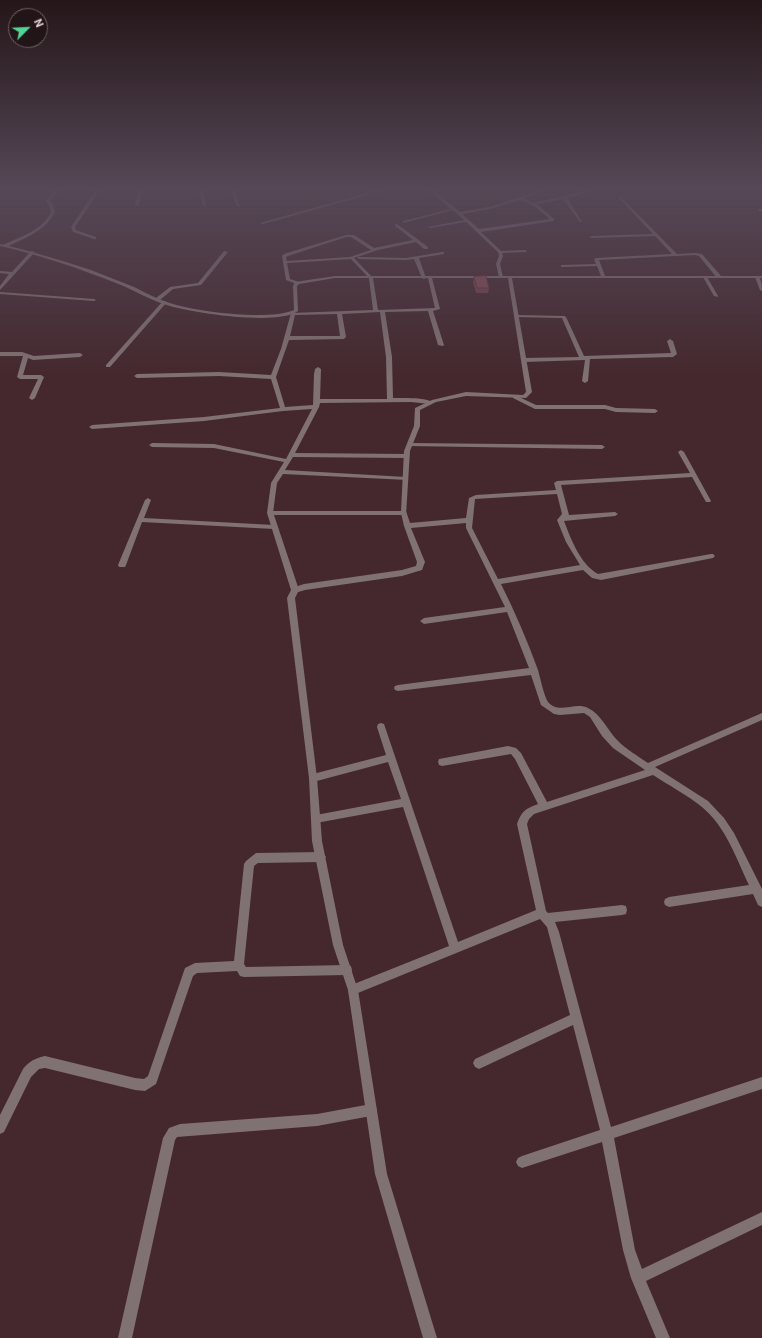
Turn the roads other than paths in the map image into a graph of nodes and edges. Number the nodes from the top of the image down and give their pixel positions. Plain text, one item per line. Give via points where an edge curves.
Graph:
1 (32, 253) edge
2 (37, 253) edge
3 (225, 253) edge
4 (291, 253) edge
5 (365, 253) edge
6 (500, 253) edge
7 (442, 254) dead end
8 (676, 255) joint
9 (352, 258) junction
10 (416, 258) junction
11 (284, 262) junction
12 (598, 265) junction
13 (563, 266) dead end
14 (0, 272) edge
15 (13, 273) junction
16 (603, 276) junction
17 (500, 277) junction
18 (510, 277) junction
19 (705, 277) junction
20 (718, 277) junction
21 (760, 277) edge
22 (371, 278) junction
23 (424, 278) junction
24 (430, 278) junction
25 (297, 282) junction
26 (0, 289) edge
27 (762, 290) edge
28 (0, 293) edge
29 (716, 296) dead end
30 (158, 299) junction
31 (94, 300) dead end
32 (165, 302) junction
33 (430, 310) junction
34 (379, 311) junction
35 (339, 312) junction
36 (293, 314) junction
37 (516, 316) junction
38 (287, 338) junction
39 (670, 341) dead end
40 (441, 344) dead end
41 (0, 354) edge
42 (80, 355) dead end
43 (26, 356) junction
44 (585, 358) junction
45 (524, 360) junction
46 (108, 366) dead end
47 (318, 369) dead end
48 (138, 376) dead end
49 (273, 376) junction
50 (585, 381) dead end
51 (515, 397) junction
52 (32, 398) dead end
53 (390, 400) junction
54 (430, 402) junction
55 (317, 404) junction
56 (283, 409) junction
57 (655, 411) dead end
58 (92, 426) dead end
59 (152, 445) dead end
60 (410, 446) junction
61 (602, 447) dead end
62 (681, 452) dead end
63 (407, 456) junction
64 (290, 458) junction
65 (280, 472) junction
66 (694, 475) junction
67 (406, 479) junction
68 (559, 492) junction
69 (148, 500) dead end
70 (708, 501) dead end
71 (270, 513) junction
72 (404, 513) junction
73 (615, 514) dead end
74 (564, 518) junction
75 (140, 520) junction
76 (470, 520) junction
77 (407, 526) junction
78 (274, 527) junction
79 (711, 556) dead end
80 (122, 565) dead end
81 (585, 567) junction
82 (496, 582) junction
83 (295, 590) junction
84 (510, 609) junction
85 (424, 621) dead end
86 (534, 671) junction
87 (398, 688) dead end
88 (762, 716) edge
89 (381, 727) dead end
90 (391, 758) junction
91 (442, 762) dead end
92 (651, 769) junction
93 (313, 778) junction
94 (406, 802) junction
95 (544, 806) junction
96 (316, 819) junction
97 (321, 857) junction
98 (757, 889) junction
99 (669, 902) dead end
100 (762, 902) edge
101 (622, 910) dead end
102 (545, 915) junction
103 (455, 948) junction
104 (239, 966) junction
105 (346, 970) junction
106 (353, 990) junction
107 (576, 1018) junction
108 (479, 1063) dead end
109 (762, 1083) edge
110 (371, 1110) junction
111 (0, 1128) edge
112 (607, 1134) junction
113 (522, 1162) dead end
114 (762, 1218) edge
115 (638, 1278) junction
116 (125, 1338) edge
117 (430, 1338) edge
118 (662, 1338) edge

1 - 15 street
2 - 30 street via 119,282
3 - 30 street via 199,284 172,288
4 - 11 street via 284,257
5 - 9 street
6 - 17 street via 498,264
7 - 10 street
8 - 12 street via 598,258
8 - 20 street via 698,254
9 - 10 street
9 - 11 street
9 - 22 street
10 - 23 street
11 - 25 street via 288,280
12 - 13 street
12 - 16 street
14 - 15 street
15 - 26 street
16 - 18 street
16 - 19 street
17 - 18 street
17 - 24 street
18 - 37 street
19 - 20 street
19 - 29 street
20 - 21 street
21 - 27 street
22 - 23 street
22 - 25 street
22 - 34 street
23 - 24 street
24 - 33 street via 438,310
25 - 36 street via 296,311
28 - 31 street
30 - 32 street
32 - 36 street via 188,309 237,315
32 - 46 street
33 - 34 street
33 - 40 street
34 - 35 street
34 - 53 street via 389,357
35 - 36 street
35 - 38 street via 342,338
36 - 38 street
37 - 44 street via 563,317
37 - 45 street
38 - 49 street
39 - 44 street via 673,355
41 - 43 street
42 - 43 street via 33,358
43 - 52 street via 20,377 41,377
44 - 45 street
44 - 50 street
45 - 51 street via 529,392 524,397
47 - 55 street
48 - 49 street
49 - 56 street
51 - 54 street via 466,394
51 - 57 lane via 535,407 605,407 616,410
53 - 54 street
53 - 55 street
54 - 60 street via 417,409 417,426
55 - 56 street
55 - 64 street
56 - 58 street via 204,419
59 - 64 street via 214,446
60 - 61 street
60 - 63 street
62 - 66 street
63 - 64 street
63 - 67 street
64 - 65 street
65 - 67 street
65 - 71 street via 274,482
66 - 68 street via 561,482 557,483
66 - 70 street
67 - 72 street
68 - 74 street via 566,515
68 - 76 street via 472,498
69 - 75 street
71 - 72 street
71 - 78 street
72 - 77 street
73 - 74 street
74 - 81 street via 560,520 570,545
75 - 78 street
75 - 80 street
76 - 77 street
76 - 82 street via 470,528
77 - 83 street via 421,562 419,568
78 - 83 street
79 - 81 street via 601,577 595,576
81 - 82 street
82 - 84 street
83 - 93 street via 291,598
84 - 85 street
84 - 86 street
86 - 87 street
86 - 92 street via 548,708 560,712 585,710 593,715 616,745
88 - 92 street
89 - 90 street
90 - 93 street
90 - 94 street
91 - 95 street via 508,750 514,752
92 - 95 street
92 - 98 street via 705,804 721,821
93 - 96 street
94 - 96 street
94 - 103 street
95 - 102 street via 531,811 525,816 522,824
96 - 97 street
97 - 104 street via 256,858 249,864
97 - 105 street via 338,945
98 - 99 street
98 - 100 street
101 - 102 street
102 - 103 street
102 - 107 street via 554,932
103 - 106 street
104 - 105 street via 244,972
104 - 111 street via 196,968 189,972 152,1080 145,1085 45,1062 37,1063 27,1073
105 - 106 street
106 - 110 street
107 - 108 street
107 - 112 street
109 - 112 street
110 - 116 street via 317,1120 173,1132 169,1138
110 - 117 street via 381,1174
112 - 113 street
112 - 115 street
114 - 115 street
115 - 118 street

